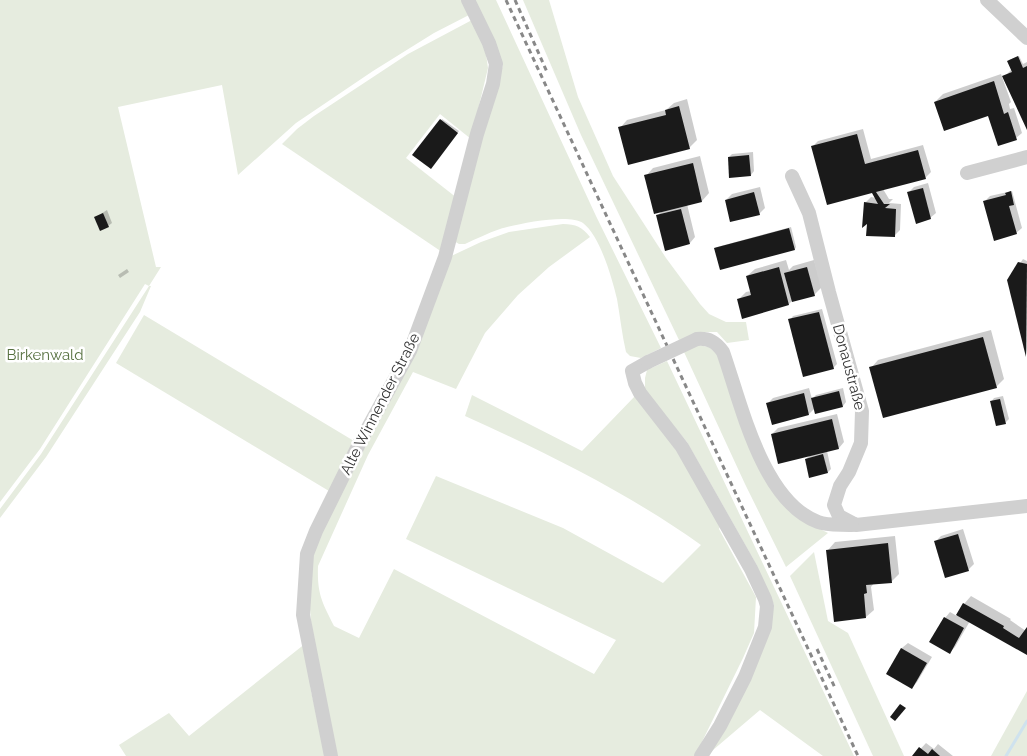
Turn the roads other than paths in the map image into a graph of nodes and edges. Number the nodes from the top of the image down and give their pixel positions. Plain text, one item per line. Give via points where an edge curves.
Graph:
1 (468, 0) edge
2 (987, 0) edge
3 (1027, 38) edge
4 (1027, 157) edge
5 (967, 173) dead end
6 (792, 176) dead end
7 (1027, 506) edge
8 (856, 525) junction
9 (331, 756) edge
10 (701, 756) edge

1 - 9 street, Alte Winnender Straße via 496,64 445,258 410,352 359,444 307,554 303,614
2 - 3 street
4 - 5 street
6 - 8 street, Donaustraße via 809,213 862,411 861,443 834,505 839,516
7 - 8 street
8 - 10 street, bridge via 820,523 808,517 791,503 766,471 718,344 697,339 632,371 640,393 682,448 751,569 767,606 765,627 745,676

